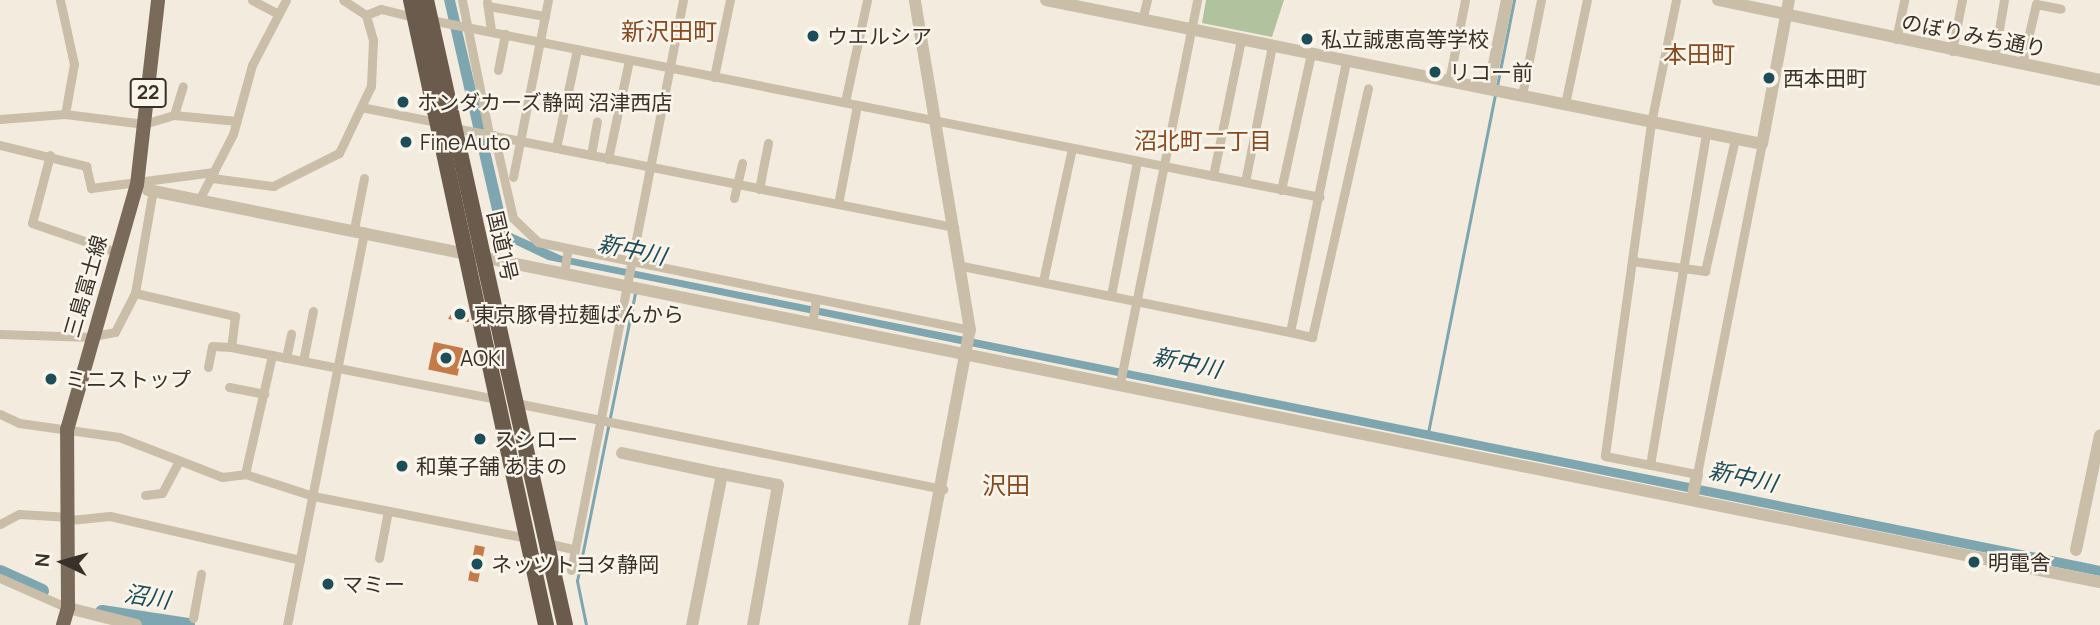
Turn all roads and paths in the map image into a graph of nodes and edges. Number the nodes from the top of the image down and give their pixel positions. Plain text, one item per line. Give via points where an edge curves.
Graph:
1 (60, 0) edge
2 (159, 0) edge
3 (252, 0) edge
4 (286, 0) edge
5 (343, 0) edge
6 (411, 0) edge
7 (426, 0) edge
8 (462, 0) edge
9 (548, 0) edge
10 (683, 0) edge
11 (730, 0) edge
12 (867, 0) edge
13 (915, 0) edge
14 (1046, 0) edge
15 (1147, 0) edge
16 (1196, 0) edge
17 (1465, 0) edge
18 (1507, 0) edge
19 (1541, 0) edge
20 (1587, 0) edge
21 (1676, 0) edge
22 (1718, 0) edge
23 (1788, 0) edge
24 (1904, 0) edge
25 (1962, 0) edge
26 (2004, 0) edge
27 (487, 3) edge
28 (1087, 4) edge
29 (2062, 9) dead end
30 (278, 15) junction
31 (366, 15) junction
32 (545, 16) junction
33 (414, 17) junction
34 (1786, 17) junction
35 (1142, 20) junction
36 (437, 21) junction
37 (467, 27) junction
38 (1190, 30) junction
39 (491, 32) junction
40 (505, 34) junction
41 (1896, 39) junction
42 (1241, 40) junction
43 (539, 41) junction
44 (1272, 46) junction
45 (577, 49) junction
46 (1952, 51) junction
47 (1311, 54) junction
48 (1994, 59) junction
49 (629, 60) junction
50 (1346, 61) junction
51 (2022, 64) junction
52 (670, 68) junction
53 (498, 70) dead end
54 (714, 77) junction
55 (2100, 79) edge
56 (1449, 81) junction
57 (183, 86) dead end
58 (1368, 88) dead end
59 (1489, 89) junction
60 (1522, 95) junction
61 (845, 102) junction
62 (1564, 104) junction
63 (857, 105) junction
64 (361, 107) junction
65 (65, 114) junction
66 (174, 115) junction
67 (0, 119) edge
68 (935, 120) junction
69 (237, 121) junction
70 (436, 122) junction
71 (597, 122) dead end
72 (1651, 123) junction
73 (144, 124) junction
74 (461, 129) junction
75 (1706, 133) junction
76 (491, 135) junction
77 (1735, 139) junction
78 (519, 140) junction
79 (768, 143) dead end
80 (1762, 144) junction
81 (0, 145) edge
82 (556, 148) junction
83 (1072, 148) junction
84 (50, 155) junction
85 (591, 155) junction
86 (608, 159) junction
87 (1137, 161) junction
88 (742, 163) dead end
89 (1163, 166) junction
90 (650, 167) junction
91 (213, 175) junction
92 (1213, 176) junction
93 (513, 177) dead end
94 (364, 178) dead end
95 (1245, 182) junction
96 (738, 185) junction
97 (145, 186) junction
98 (759, 189) junction
99 (1281, 190) junction
100 (1320, 197) junction
101 (734, 198) dead end
102 (199, 200) junction
103 (838, 204) junction
104 (954, 227) junction
105 (359, 230) junction
106 (567, 251) junction
107 (116, 252) junction
108 (464, 252) junction
109 (484, 256) junction
110 (1632, 261) junction
111 (631, 262) junction
112 (962, 266) junction
113 (1682, 270) junction
114 (564, 271) junction
115 (1043, 281) junction
116 (628, 284) junction
117 (135, 293) junction
118 (1111, 295) junction
119 (816, 299) junction
120 (1137, 300) junction
121 (313, 311) dead end
122 (811, 324) junction
123 (1290, 332) junction
124 (970, 333) junction
125 (0, 334) edge
126 (290, 334) dead end
127 (91, 337) junction
128 (230, 347) junction
129 (272, 355) junction
130 (967, 355) junction
131 (286, 358) junction
132 (303, 362) junction
133 (208, 367) dead end
134 (337, 369) junction
135 (1120, 383) junction
136 (229, 387) dead end
137 (264, 394) junction
138 (497, 399) junction
139 (516, 403) junction
140 (0, 414) edge
141 (598, 420) junction
142 (68, 430) junction
143 (2100, 435) edge
144 (622, 453) dead end
145 (179, 461) junction
146 (1650, 465) junction
147 (2095, 472) edge
148 (245, 474) junction
149 (722, 474) junction
150 (1697, 474) junction
151 (943, 489) junction
152 (145, 495) dead end
153 (313, 496) junction
154 (1692, 500) junction
155 (388, 511) junction
156 (70, 519) junction
157 (0, 524) edge
158 (528, 538) junction
159 (547, 543) junction
160 (575, 549) junction
161 (2076, 550) dead end
162 (379, 558) dead end
163 (300, 560) junction
164 (571, 570) dead end
165 (201, 574) dead end
166 (0, 578) edge
167 (2100, 582) edge
168 (68, 608) junction
169 (193, 618) dead end
170 (63, 625) edge
171 (136, 625) edge
172 (287, 625) edge
173 (546, 625) edge
174 (565, 625) edge
175 (692, 625) edge
176 (753, 625) edge
177 (914, 625) edge

1 - 65 street via 74,64
2 - 73 main road, 三島富士線 / 22
3 - 30 street via 251,5
4 - 30 street
5 - 31 street
6 - 33 highway, 国道1号
7 - 36 highway, 国道1号
8 - 37 street
9 - 32 street
10 - 52 street
11 - 54 street
12 - 61 street
13 - 68 street
14 - 28 street
15 - 35 street
16 - 38 street
17 - 56 street
18 - 59 street
19 - 60 street
20 - 62 street
21 - 72 street
22 - 34 street, のぼりみち通り
23 - 34 street
24 - 41 street
25 - 46 street
26 - 48 street
27 - 32 street
27 - 39 street
28 - 35 street
29 - 51 street via 2036,4
30 - 69 street via 252,65
31 - 33 street via 381,9
31 - 64 street via 373,26 371,86
32 - 43 street
33 - 70 highway, 国道1号
34 - 41 street, のぼりみち通り
34 - 80 street
35 - 38 street
36 - 37 street
36 - 74 highway, 国道1号
37 - 39 street
37 - 76 street
38 - 42 street
38 - 89 street
39 - 40 street
40 - 43 street
40 - 53 street
41 - 46 street, のぼりみち通り
42 - 44 street
42 - 92 street
43 - 45 street
43 - 78 street
44 - 47 street
44 - 95 street
45 - 49 street
45 - 82 street
46 - 48 street, のぼりみち通り
47 - 50 street
47 - 99 street
48 - 51 street, のぼりみち通り
49 - 52 street
49 - 86 street
50 - 56 street
50 - 100 street
51 - 55 street, のぼりみち通り
52 - 54 street
52 - 90 street
54 - 61 street
56 - 59 street
57 - 66 street
58 - 123 street via 1312,337
59 - 60 street
60 - 62 street
61 - 63 street
62 - 72 street
63 - 68 street
63 - 103 street
64 - 70 street
64 - 91 street via 339,153 316,167 273,186
65 - 67 street
65 - 73 street
66 - 69 street
66 - 73 street
68 - 83 street
68 - 104 street
69 - 91 street
70 - 108 highway, 国道1号
71 - 85 street
72 - 75 street
72 - 110 street
73 - 97 main road, 三島富士線 / 22
74 - 76 street
74 - 109 highway, 国道1号
75 - 77 street
75 - 113 street
76 - 78 street
76 - 106 street via 513,218 538,242
77 - 80 street
77 - 113 street via 1706,271
78 - 82 street
78 - 93 street
79 - 98 street
80 - 150 street
81 - 84 street
82 - 85 street
83 - 87 street
83 - 115 street
84 - 97 street via 86,166 91,188
84 - 107 street via 32,223
85 - 86 street
86 - 90 street
87 - 89 street
87 - 118 street
88 - 96 street
89 - 92 street
89 - 120 street
90 - 96 street
90 - 111 street
91 - 97 street
91 - 102 street
92 - 95 street
94 - 105 street
95 - 99 street
96 - 98 street
96 - 101 street
97 - 102 street
97 - 107 main road, 三島富士線 / 22
97 - 117 street
98 - 103 street
99 - 100 street
100 - 123 street
102 - 105 street
103 - 104 street
104 - 112 street
105 - 108 street
105 - 134 street
106 - 111 street
106 - 114 street
107 - 127 main road, 三島富士線 / 22
108 - 109 street
108 - 138 highway, 国道1号
109 - 114 street
109 - 139 highway, 国道1号
110 - 113 street
110 - 146 street via 1605,456
111 - 116 street
111 - 119 street
112 - 115 street
112 - 124 street
113 - 146 street
114 - 116 street
115 - 118 street
116 - 122 street
116 - 141 street
117 - 127 street via 115,332
117 - 128 street via 235,316
118 - 120 street
119 - 122 street
119 - 124 street
120 - 123 street
120 - 135 street
121 - 132 street
122 - 130 street
124 - 130 street
125 - 127 street
126 - 131 street
127 - 142 main road, 三島富士線 / 22
128 - 129 street
128 - 133 street via 212,346
129 - 131 street
129 - 137 street
130 - 135 street
130 - 151 street
131 - 132 street
132 - 134 street
134 - 138 street
134 - 153 street
135 - 154 street
136 - 137 street
137 - 148 street
138 - 158 highway, 国道1号
139 - 141 street
139 - 159 highway, 国道1号
140 - 142 street
141 - 151 street
141 - 160 street
142 - 145 street via 119,437
142 - 156 main road, 三島富士線 / 22
143 - 147 street
144 - 149 street
145 - 148 street via 222,477
145 - 152 street via 162,493
146 - 150 street
147 - 161 street
148 - 153 street
149 - 175 street
149 - 176 street via 778,485
150 - 154 street
151 - 177 street
153 - 155 street
153 - 163 street
154 - 167 street
155 - 158 street
155 - 162 street
156 - 157 street via 19,514
156 - 163 street via 110,516
156 - 168 main road, 三島富士線 / 22
158 - 173 highway, 国道1号
159 - 160 street
159 - 174 highway, 国道1号
160 - 164 street
163 - 172 street
165 - 169 street
166 - 168 street
168 - 170 main road, 三島富士線 / 22
168 - 171 street

